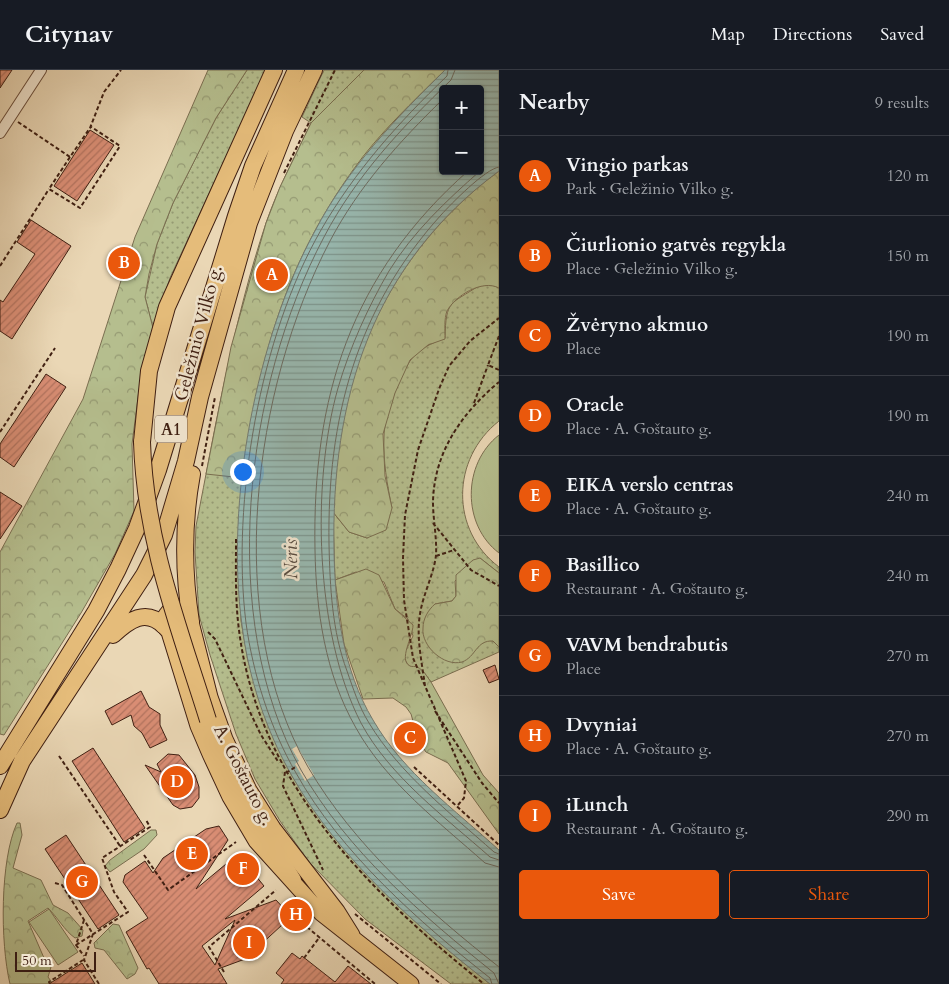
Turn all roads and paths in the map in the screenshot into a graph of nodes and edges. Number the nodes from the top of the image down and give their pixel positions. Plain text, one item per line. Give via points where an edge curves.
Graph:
1 (41, 70) edge
2 (121, 70) edge
3 (274, 70) edge
4 (296, 70) edge
5 (314, 70) edge
6 (335, 70) edge
7 (10, 117) junction
8 (90, 126) junction
9 (0, 133) edge
10 (70, 157) junction
11 (281, 180) dead end
12 (49, 189) junction
13 (0, 266) edge
14 (499, 318) edge
15 (499, 336) edge
16 (56, 348) dead end
17 (488, 365) junction
18 (499, 370) edge
19 (499, 382) edge
20 (208, 395) junction
21 (474, 405) junction
22 (0, 432) edge
23 (202, 468) dead end
24 (433, 523) junction
25 (236, 539) dead end
26 (454, 550) junction
27 (436, 556) junction
28 (499, 586) edge
29 (197, 625) junction
30 (164, 626) junction
31 (97, 650) junction
32 (426, 691) junction
33 (432, 707) junction
34 (60, 756) dead end
35 (0, 766) edge
36 (297, 766) dead end
37 (414, 766) dead end
38 (285, 772) junction
39 (499, 803) edge
40 (458, 805) junction
41 (0, 810) edge
42 (146, 820) dead end
43 (236, 842) dead end
44 (499, 845) edge
45 (120, 846) junction
46 (144, 855) dead end
47 (325, 878) dead end
48 (293, 880) junction
49 (55, 883) dead end
50 (276, 890) dead end
51 (353, 912) dead end
52 (84, 920) junction
53 (307, 927) dead end
54 (93, 934) junction
55 (352, 936) junction
56 (320, 938) junction
57 (76, 945) junction
58 (84, 958) junction
59 (304, 958) dead end
60 (224, 972) dead end
61 (50, 984) edge
62 (99, 984) edge
63 (375, 984) edge
64 (411, 984) edge
65 (441, 984) edge
66 (484, 984) edge

1 - 7 street
2 - 8 path via 104,92
3 - 48 highway, bridge via 167,307 149,371 142,442 145,497 154,546 208,720 236,785
4 - 35 highway, Geležinio Vilko g. / A1 via 253,166 137,528 96,612
5 - 20 highway, Geležinio Vilko g. / A1 via 285,130 249,223
6 - 11 path
7 - 9 street
7 - 10 path
8 - 10 path
8 - 12 path via 120,146 80,208
10 - 12 path
12 - 13 path
14 - 32 path via 470,341 449,366 438,389 418,450 405,516 404,600 413,658
15 - 17 path
16 - 22 path
17 - 18 path
17 - 21 path
19 - 21 path
20 - 23 path
20 - 29 highway via 184,547 186,591
20 - 31 highway, Geležinio Vilko g. / A1 via 164,535 144,575
21 - 24 path via 456,428 438,467
24 - 26 path
24 - 27 path
25 - 38 path via 236,604 245,662 268,736
26 - 27 path
26 - 28 path via 471,570
27 - 32 path via 418,628
29 - 30 main road via 175,608 166,615
29 - 38 path via 214,640 261,735
29 - 55 main road, A. Goštauto g. via 210,696 225,739 249,790
30 - 31 highway via 154,618 140,616 126,622
30 - 48 main road, A. Goštauto g. via 169,632 198,726 230,797 256,842
31 - 41 highway, Geležinio Vilko g. / A1 via 22,761
32 - 33 path
33 - 39 path
33 - 40 path via 466,782 464,798
34 - 45 path
36 - 38 path
37 - 40 path
38 - 47 path via 283,786
38 - 66 path via 327,832 369,881 435,945
40 - 44 path
42 - 45 path via 150,827
43 - 46 path via 168,890
45 - 54 path via 102,858 114,892 128,912
48 - 55 main road, A. Goštauto g. via 321,913
49 - 52 path via 62,886
50 - 60 path via 208,947
51 - 65 path
52 - 54 path
52 - 57 path
53 - 56 path
54 - 57 path
54 - 58 path
55 - 64 main road, A. Goštauto g.
56 - 59 path
56 - 63 path
57 - 58 path
58 - 61 path
58 - 62 path

